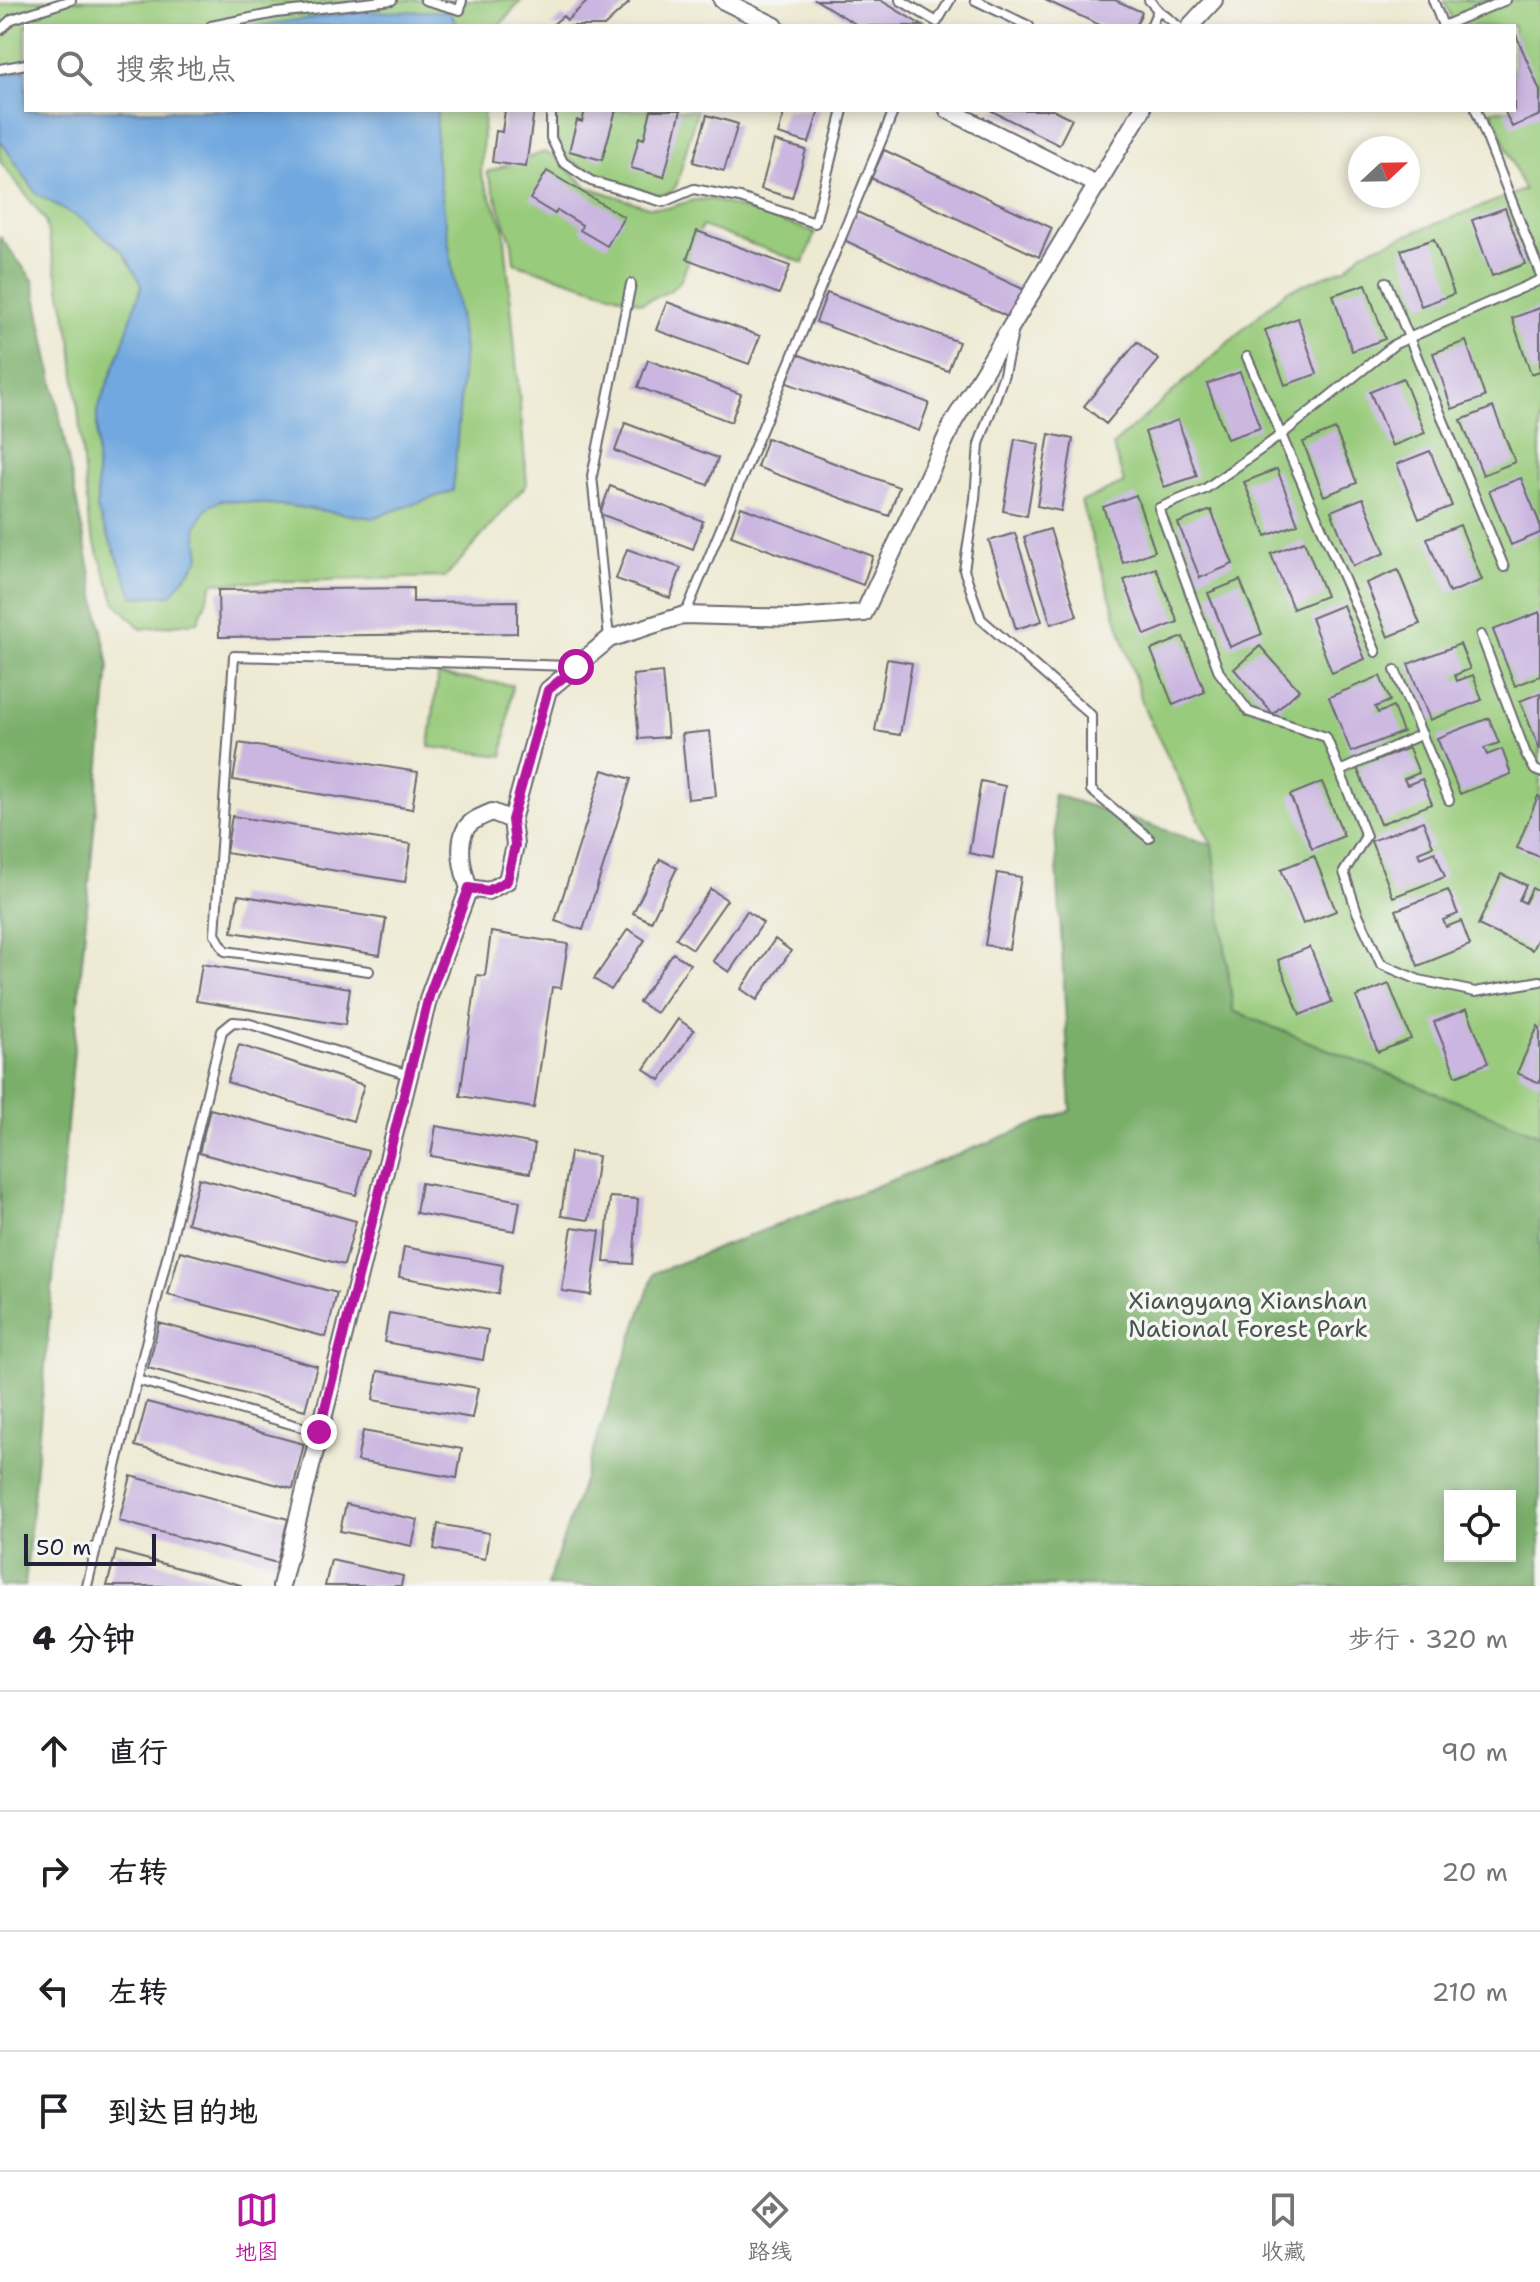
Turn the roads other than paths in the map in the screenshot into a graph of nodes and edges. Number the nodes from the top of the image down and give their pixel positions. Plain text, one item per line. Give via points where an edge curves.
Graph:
1 (71, 0) edge
2 (392, 0) edge
3 (425, 0) edge
4 (462, 0) edge
5 (722, 0) edge
6 (900, 0) edge
7 (950, 0) edge
8 (975, 0) edge
9 (1149, 0) edge
10 (1214, 0) edge
11 (1433, 0) edge
12 (1506, 0) edge
13 (1158, 10) junction
14 (221, 24) edge
15 (771, 24) edge
16 (936, 24) edge
17 (1025, 24) edge
18 (1152, 24) edge
19 (1176, 24) edge
20 (1192, 24) edge
21 (1442, 24) edge
22 (1448, 24) edge
23 (0, 30) edge
24 (24, 64) edge
25 (0, 69) edge
26 (551, 112) edge
27 (843, 112) edge
28 (893, 112) edge
29 (952, 112) edge
30 (1141, 112) edge
31 (1477, 112) edge
32 (1098, 185) junction
33 (1540, 273) edge
34 (1540, 280) edge
35 (1386, 282) dead end
36 (631, 284) dead end
37 (1015, 321) junction
38 (1409, 339) junction
39 (1247, 357) dead end
40 (1281, 435) junction
41 (1504, 567) dead end
42 (684, 615) junction
43 (1481, 635) dead end
44 (609, 639) junction
45 (1376, 652) dead end
46 (576, 667) junction
47 (1395, 670) dead end
48 (1422, 734) junction
49 (1340, 771) junction
50 (1540, 772) edge
51 (1449, 800) dead end
52 (512, 820) junction
53 (1149, 838) dead end
54 (469, 888) junction
55 (369, 971) dead end
56 (1540, 981) edge
57 (409, 1075) junction
58 (137, 1380) junction
59 (319, 1432) junction
60 (87, 1586) edge
61 (281, 1586) edge

1 - 23 lane via 12,19
2 - 14 lane
3 - 4 lane via 460,10
5 - 15 street
6 - 16 lane
7 - 16 lane
8 - 17 lane
9 - 13 lane
10 - 20 street
11 - 21 lane
12 - 22 lane
13 - 18 lane
13 - 19 lane
24 - 25 lane
26 - 27 lane via 551,138 563,162 591,181 663,202 694,189 815,223
28 - 42 lane
29 - 32 street
30 - 32 street
31 - 33 lane
32 - 37 street
34 - 38 lane
35 - 38 lane
36 - 44 lane via 592,476
37 - 42 street via 954,421 864,613 796,618
37 - 53 lane via 1004,374 979,444 964,570 981,619 1091,715 1091,790
38 - 40 lane via 1395,344
38 - 41 lane
39 - 40 lane
40 - 45 lane
40 - 49 lane via 1205,489 1159,508 1219,672 1249,712 1326,737
42 - 44 street
43 - 50 lane via 1526,754
44 - 46 street
46 - 52 street via 548,690
46 - 55 lane via 234,656 215,934 225,951
47 - 48 lane
48 - 49 lane
48 - 51 lane
49 - 56 lane via 1366,836 1344,872 1381,964 1419,980 1475,992
52 - 54 street via 515,845 507,881 488,891
52 - 54 street via 492,812 465,829 463,862
54 - 57 street via 429,996
57 - 58 lane via 247,1023 233,1022 222,1031
57 - 59 street
58 - 59 lane
58 - 60 lane
59 - 61 street

